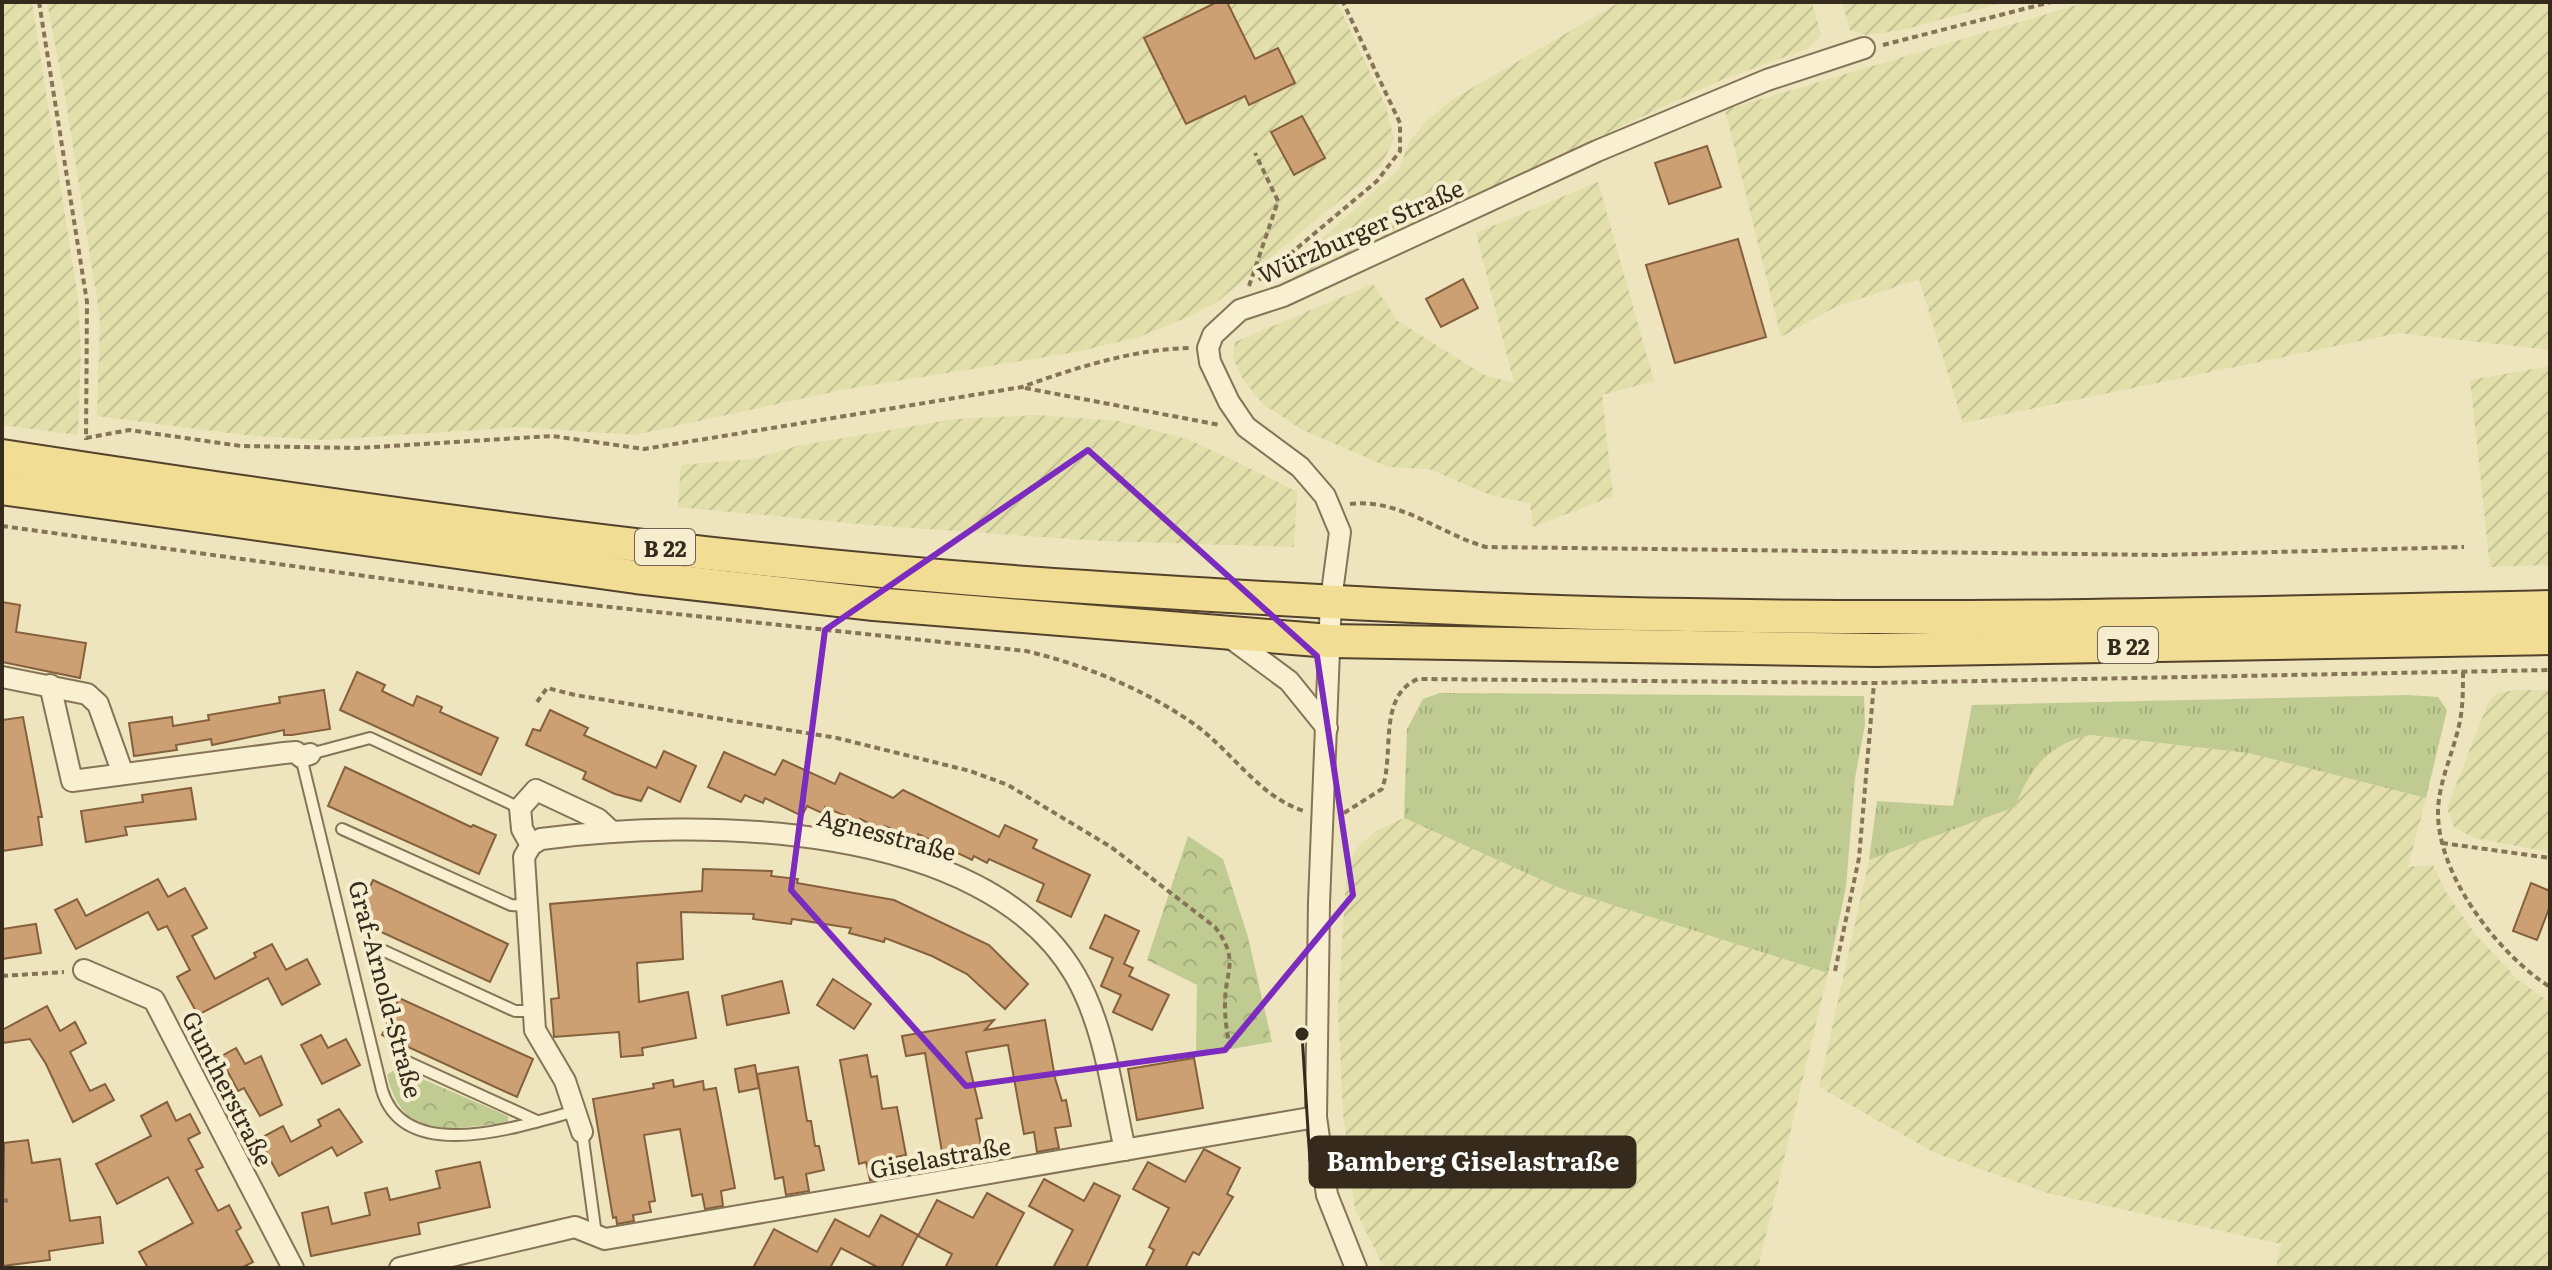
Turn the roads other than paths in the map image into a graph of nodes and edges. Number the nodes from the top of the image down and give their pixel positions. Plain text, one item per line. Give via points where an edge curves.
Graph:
1 (1864, 48) road end
2 (2, 456) edge
3 (2, 488) edge
4 (1331, 600) junction
5 (2550, 607) edge
6 (1226, 634) junction
7 (2550, 638) edge
8 (1330, 641) junction
9 (2, 677) edge
10 (50, 685) junction
11 (1327, 728) junction
12 (305, 756) junction
13 (123, 774) junction
14 (524, 802) junction
15 (342, 829) dead end
16 (611, 831) junction
17 (531, 845) junction
18 (526, 906) junction
19 (369, 944) dead end
20 (84, 970) road end
21 (532, 1011) junction
22 (399, 1058) dead end
23 (576, 1111) junction
24 (1316, 1117) junction
25 (537, 1121) junction
26 (582, 1132) joint
27 (1125, 1150) junction
28 (596, 1235) junction
29 (293, 1268) edge
30 (400, 1268) edge
31 (1356, 1268) edge

1 - 4 street, Würzburger Straße via 1682,115 1283,296 1240,310 1213,335 1210,362 1246,427 1300,467 1332,507 1340,532
2 - 4 main road, B 22 via 86,454 640,545 879,571
3 - 6 main road, B 22 via 636,577
4 - 5 main road, B 22 via 1875,617
4 - 8 street
6 - 8 main road, B 22
6 - 11 street via 1289,681
7 - 8 main road, B 22 via 1875,650
8 - 11 street
9 - 10 street
10 - 13 street via 87,694 98,704
10 - 13 street via 72,781
11 - 24 street
12 - 13 street via 284,753
12 - 14 lane via 370,738
12 - 25 lane, Graf-Arnold-Straße via 386,1102 421,1133 449,1135
14 - 16 street via 536,790 598,819
14 - 17 street via 522,829
15 - 18 lane via 511,905
16 - 17 street, Agnesstraße via 541,839
16 - 27 street, Agnesstraße via 734,828 801,836 922,864 1001,901 1036,927 1074,974 1098,1034
17 - 18 street via 524,857
18 - 21 street
19 - 21 lane via 515,1011
20 - 29 street, Guntherstraße via 154,1000
21 - 23 street via 541,1044 565,1081
22 - 25 lane
23 - 25 lane, Graf-Arnold-Straße
23 - 26 street
24 - 27 street, Giselastraße
24 - 31 street via 1327,1195
26 - 28 lane
27 - 28 street, Giselastraße via 605,1239
28 - 30 street, Giselastraße via 575,1227

